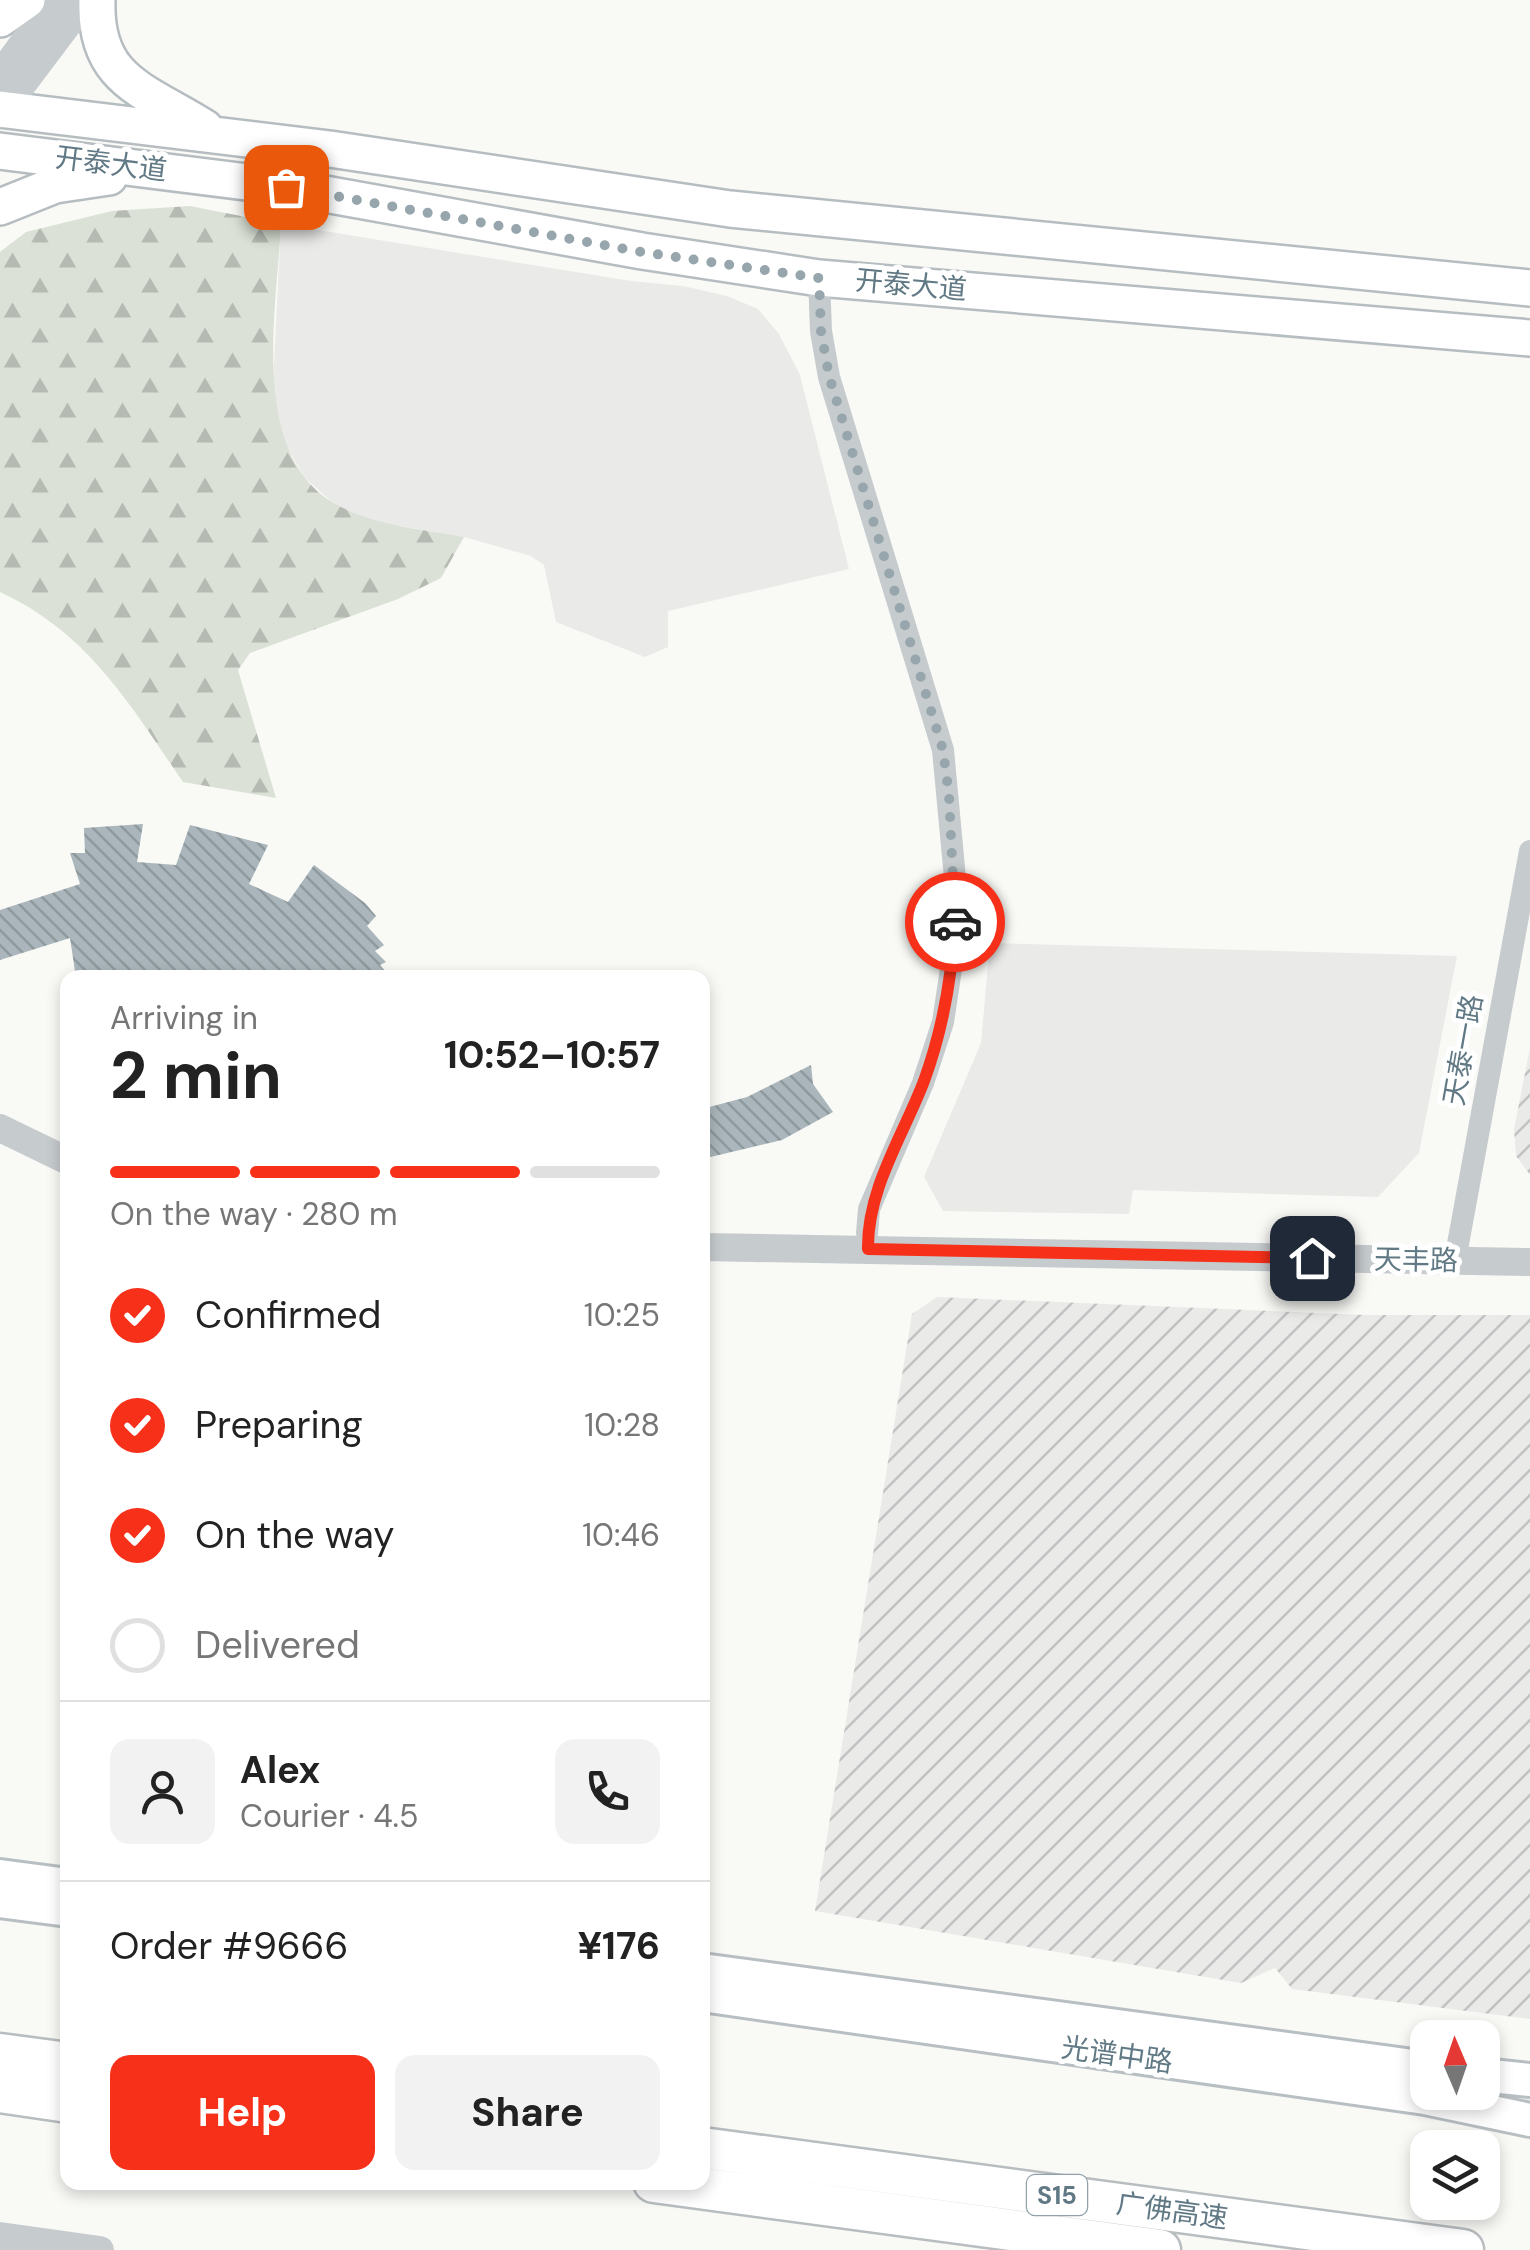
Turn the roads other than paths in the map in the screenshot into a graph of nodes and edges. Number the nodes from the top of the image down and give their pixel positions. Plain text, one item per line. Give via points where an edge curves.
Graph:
1 (27, 0) edge
2 (54, 0) edge
3 (86, 0) edge
4 (96, 0) edge
5 (0, 19) edge
6 (1, 102) edge
7 (214, 134) junction
8 (0, 151) edge
9 (194, 174) junction
10 (0, 207) edge
11 (819, 278) junction
12 (1530, 288) edge
13 (1530, 338) edge
14 (1530, 851) edge
15 (0, 1128) edge
16 (0, 1146) edge
17 (60, 1157) edge
18 (60, 1172) edge
19 (710, 1233) edge
20 (867, 1241) junction
21 (1530, 1246) edge
22 (710, 1247) edge
23 (1458, 1252) junction
24 (1530, 1262) edge
25 (0, 1876) edge
26 (60, 1883) edge
27 (0, 1901) edge
28 (60, 1909) edge
29 (710, 1971) edge
30 (710, 1996) edge
31 (0, 2054) edge
32 (60, 2062) edge
33 (1410, 2066) edge
34 (1500, 2077) edge
35 (1530, 2080) edge
36 (0, 2092) edge
37 (60, 2101) edge
38 (1530, 2120) edge
39 (710, 2149) edge
40 (710, 2190) edge
41 (0, 2236) edge
42 (100, 2250) edge
43 (1160, 2250) edge
44 (1463, 2250) edge

1 - 5 main road
2 - 6 street
3 - 6 street
4 - 7 main road via 98,40 115,70
6 - 7 main road, 开泰大道
7 - 12 main road, 开泰大道 via 730,209
8 - 9 main road, 开泰大道
9 - 10 main road via 76,181
9 - 11 main road, 开泰大道
11 - 13 main road, 开泰大道
11 - 20 street via 829,376 943,750 955,878 954,956 943,1022 870,1208
14 - 23 street, 天泰一路
15 - 17 street
16 - 18 street
19 - 20 street, 天丰路
20 - 22 street, 天丰路
20 - 23 street, 天丰路
21 - 23 street, 天丰路
23 - 24 street, 天丰路
25 - 26 main road
27 - 28 main road
29 - 33 main road, 光谱中路
30 - 38 main road, 光谱中路 via 1425,2098
31 - 32 highway
34 - 35 main road
36 - 37 highway
39 - 44 highway, 广佛高速 / S15
40 - 43 highway, 广佛高速 / S15
41 - 42 street

